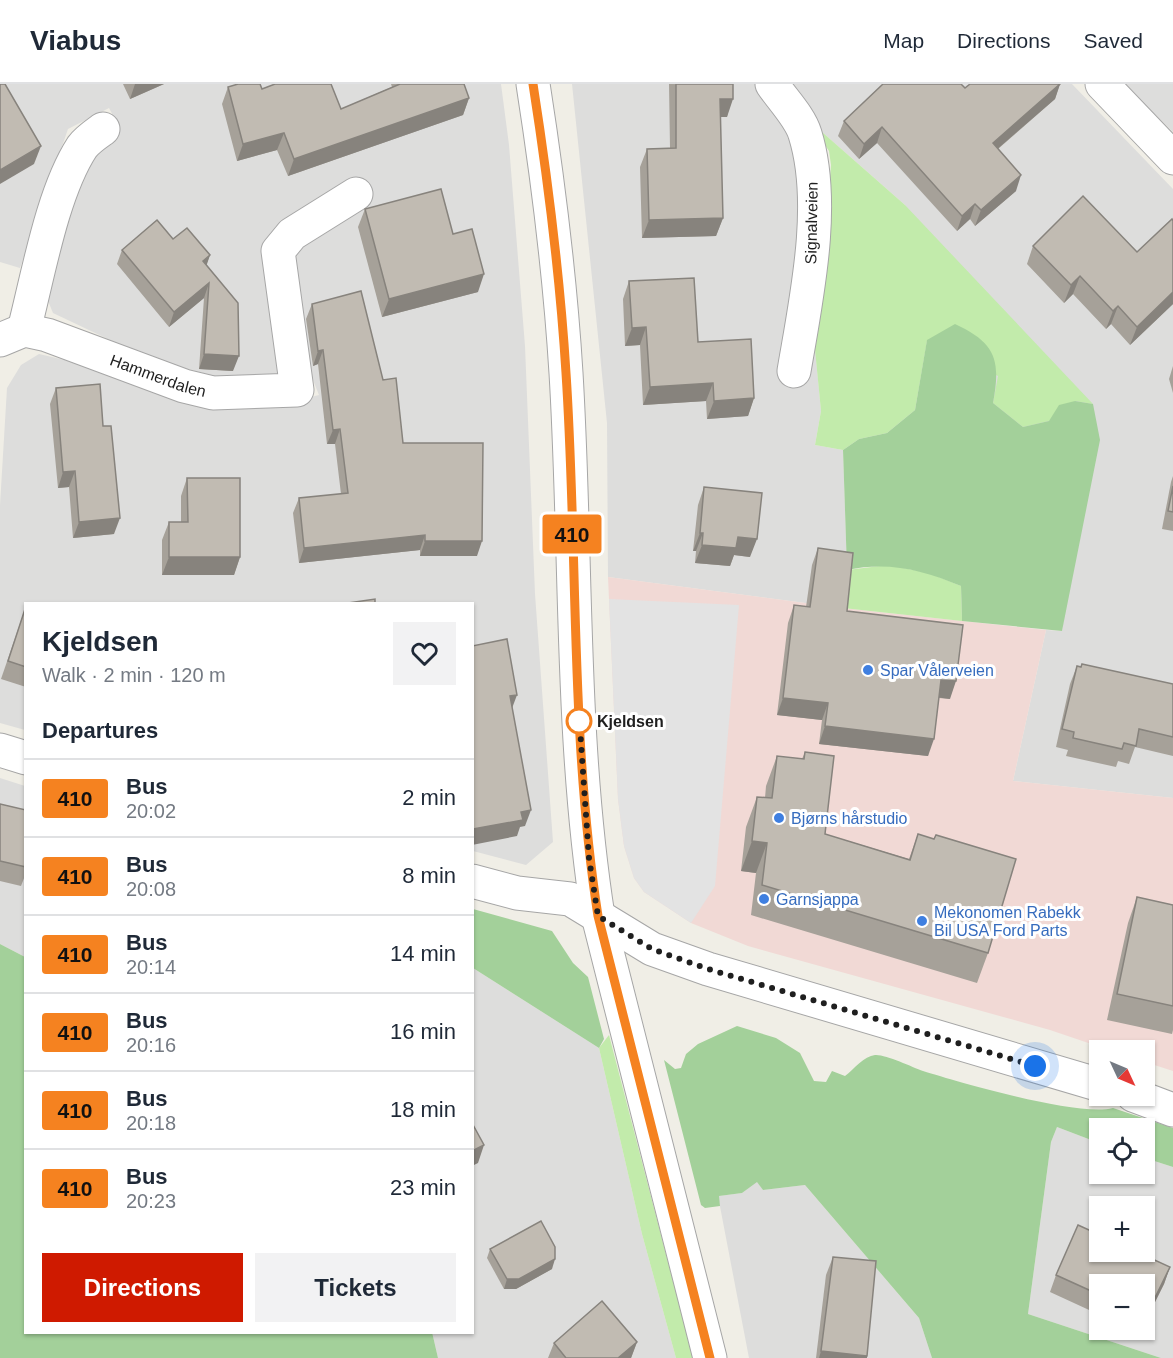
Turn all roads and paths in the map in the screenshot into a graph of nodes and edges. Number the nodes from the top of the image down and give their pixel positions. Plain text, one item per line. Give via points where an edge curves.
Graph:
1 (533, 84) edge
2 (772, 84) edge
3 (1102, 84) edge
4 (103, 129) dead end
5 (1173, 158) edge
6 (356, 194) dead end
7 (12, 335) edge
8 (794, 371) dead end
9 (0, 750) edge
10 (24, 757) edge
11 (474, 882) edge
12 (598, 916) junction
13 (1089, 1082) edge
14 (1155, 1103) edge
15 (1173, 1110) edge
16 (710, 1358) edge

1 - 12 street via 550,191 566,372 577,691 589,858
2 - 8 street, Signalveien via 805,132 814,184 810,276
3 - 5 street
4 - 7 street, Hammerdalen via 83,144 72,165
6 - 7 street, Hammerdalen via 292,234 278,251 297,390 213,393 47,335
9 - 10 street
11 - 12 street via 517,893 570,899
12 - 13 street via 652,949 708,969
12 - 16 street
14 - 15 street

